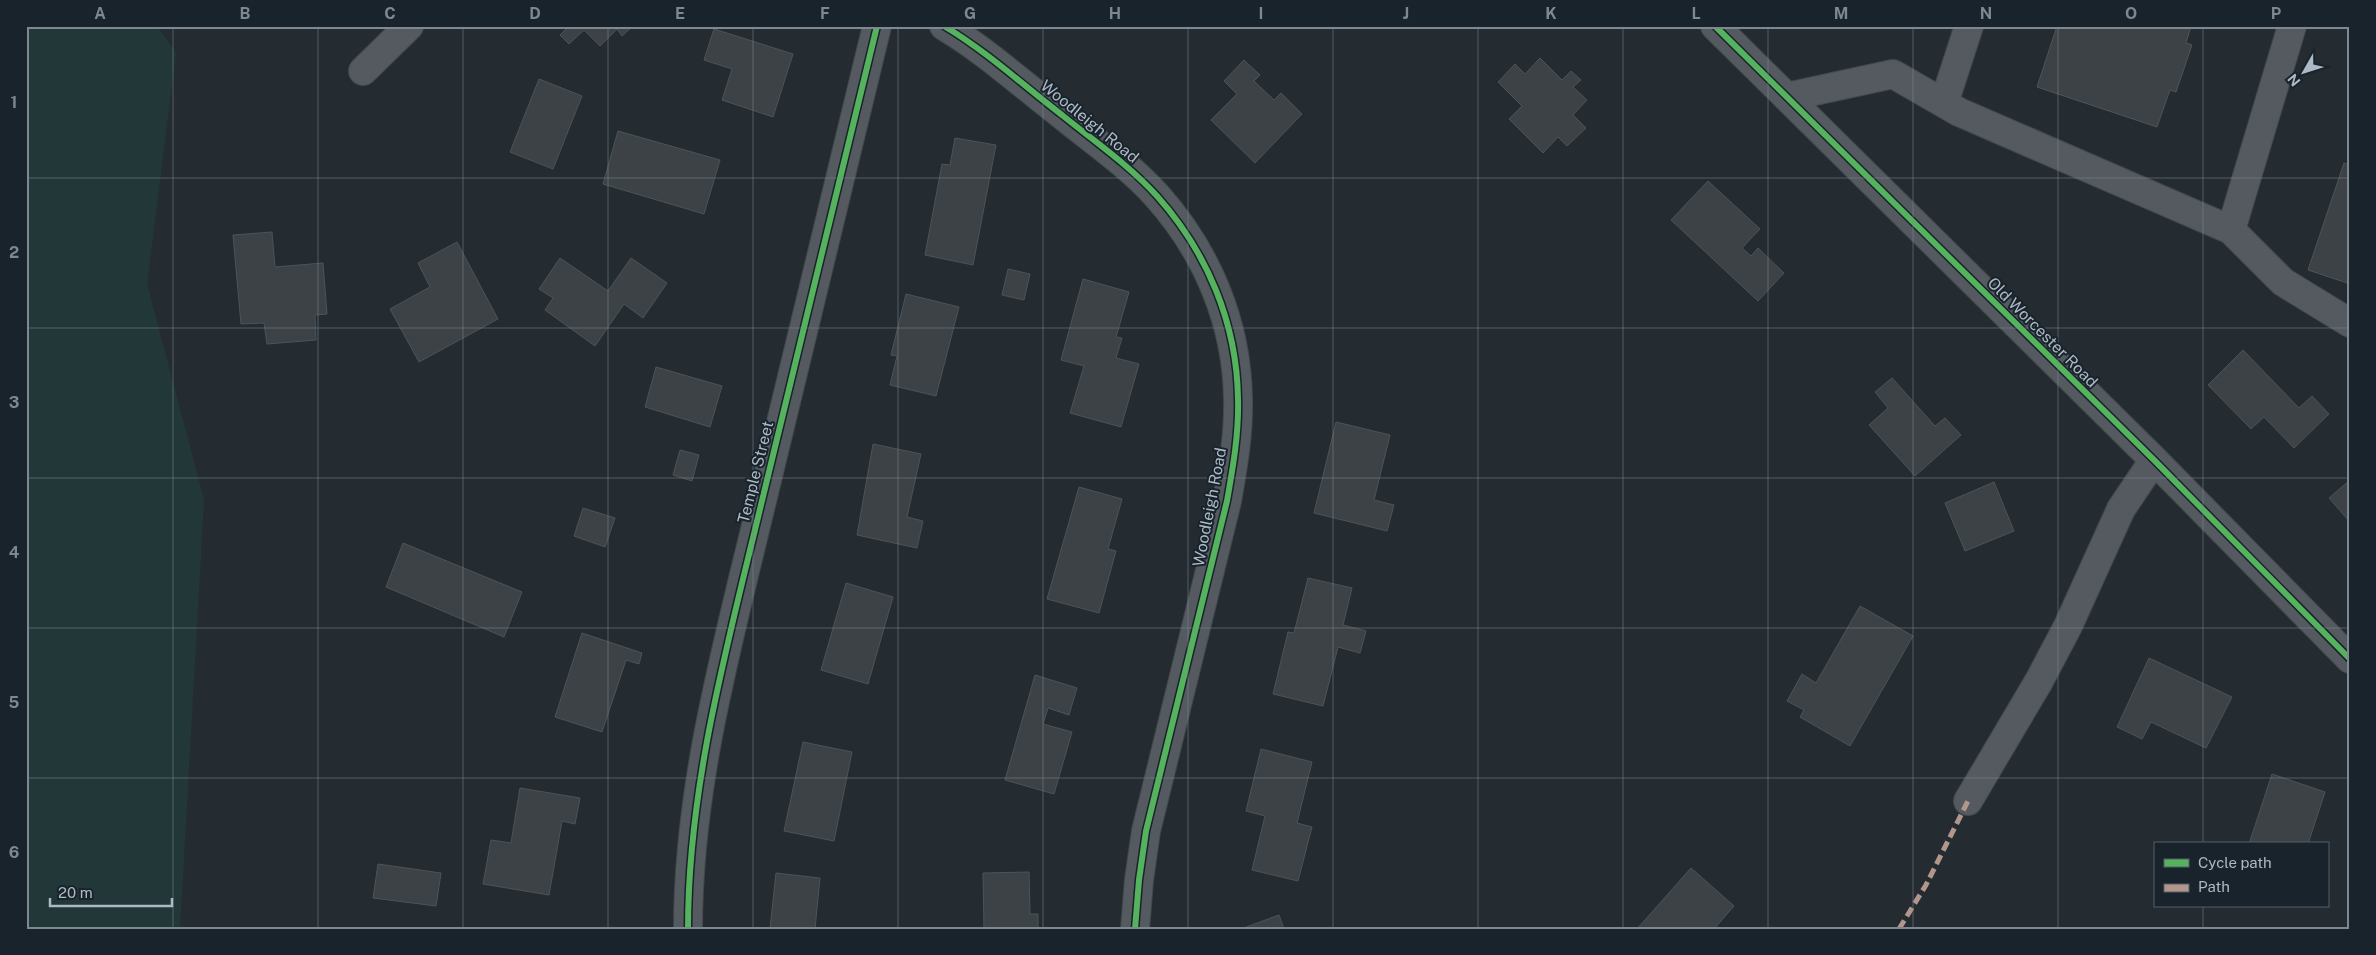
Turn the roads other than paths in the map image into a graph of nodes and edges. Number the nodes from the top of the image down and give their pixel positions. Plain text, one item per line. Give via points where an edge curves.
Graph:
1 (409, 26) edge
2 (877, 26) edge
3 (944, 26) edge
4 (1715, 26) edge
5 (1969, 26) edge
6 (2292, 26) edge
7 (363, 71) dead end
8 (1787, 97) junction
9 (1944, 102) junction
10 (2231, 230) junction
11 (2350, 323) edge
12 (2154, 460) junction
13 (2350, 659) edge
14 (1968, 800) dead end
15 (688, 929) edge
16 (1135, 929) edge

1 - 7 street
2 - 15 street, Temple Street via 723,662 698,797 690,860
3 - 16 street, Woodleigh Road via 1122,162 1156,195 1185,230 1210,274 1236,359 1239,400 1227,501 1146,832
4 - 8 street, Old Worcester Road
5 - 9 street
6 - 10 street
8 - 9 street via 1893,74
8 - 12 street, Old Worcester Road
9 - 10 street via 1959,112
10 - 11 street via 2283,282
12 - 13 street, Old Worcester Road
12 - 14 street via 2121,509 2052,658

